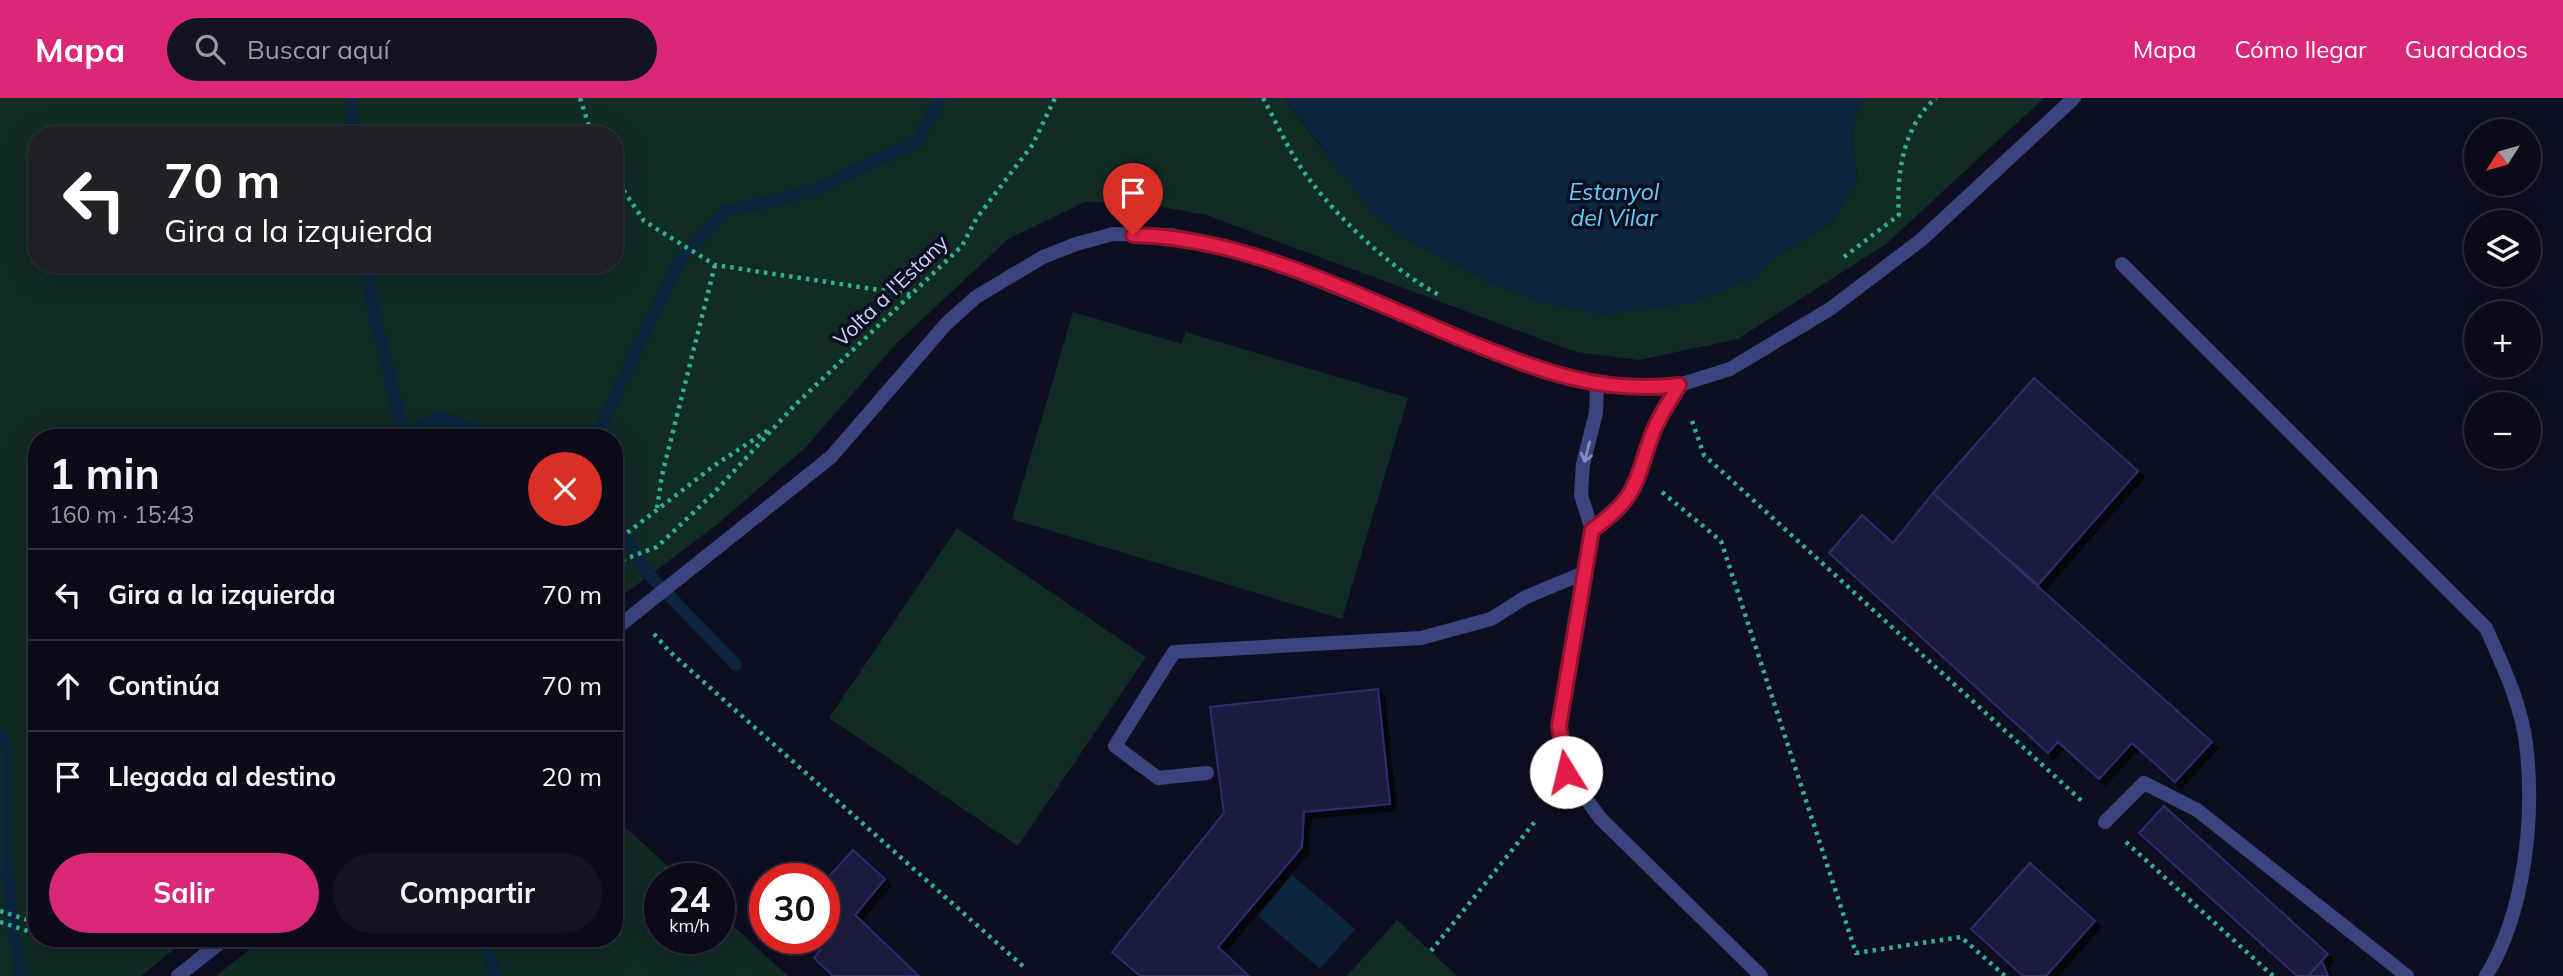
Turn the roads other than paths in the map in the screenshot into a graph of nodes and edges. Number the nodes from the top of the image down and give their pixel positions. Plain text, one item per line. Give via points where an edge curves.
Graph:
1 (2074, 98) edge
2 (2122, 264) dead end
3 (1597, 385) junction
4 (1679, 385) junction
5 (1592, 530) junction
6 (1586, 572) junction
7 (623, 623) edge
8 (1207, 774) dead end
9 (2105, 822) road end
10 (215, 947) edge
11 (178, 976) edge
12 (1761, 976) edge
13 (2407, 976) edge
14 (2486, 976) edge

1 - 4 street via 1921,240 1830,309 1730,369
2 - 14 street via 2486,628 2508,675 2526,741 2529,794 2521,887 2498,957
3 - 4 street
3 -> 5 street via 1581,495
3 - 7 street via 1544,372 1262,258 1172,235 1113,234 1076,244 976,297 946,324 831,457
4 - 5 street via 1653,430 1637,486 1621,509
5 - 6 street
6 - 8 street via 1526,597 1491,619 1421,638 1174,652 1115,746 1158,778
6 - 12 street via 1559,726 1566,772 1601,819
9 - 13 street via 2144,783 2197,810
10 - 11 street

